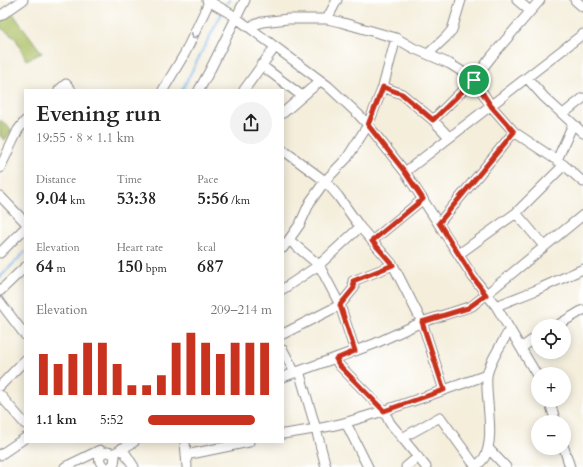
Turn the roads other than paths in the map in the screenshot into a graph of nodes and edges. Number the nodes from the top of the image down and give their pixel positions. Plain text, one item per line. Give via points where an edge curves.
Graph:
1 (23, 0) edge
2 (245, 0) edge
3 (337, 0) edge
4 (461, 0) edge
5 (517, 0) edge
6 (540, 0) edge
7 (575, 0) edge
8 (210, 2) edge
9 (583, 7) edge
10 (530, 11) junction
11 (0, 16) edge
12 (234, 16) junction
13 (327, 19) junction
14 (249, 27) junction
15 (583, 34) edge
16 (396, 38) junction
17 (275, 47) junction
18 (428, 54) junction
19 (261, 66) junction
20 (527, 78) junction
21 (474, 80) junction
22 (320, 81) junction
23 (383, 87) junction
24 (164, 89) edge
25 (202, 89) edge
26 (245, 89) edge
27 (302, 96) junction
28 (583, 98) edge
29 (491, 106) junction
30 (284, 112) edge
31 (563, 114) junction
32 (433, 120) junction
33 (24, 122) edge
34 (573, 124) junction
35 (368, 125) junction
36 (514, 132) junction
37 (583, 133) edge
38 (448, 137) junction
39 (284, 151) edge
40 (560, 162) junction
41 (0, 168) edge
42 (405, 172) junction
43 (325, 181) junction
44 (583, 182) edge
45 (0, 196) edge
46 (423, 199) junction
47 (516, 213) junction
48 (583, 215) edge
49 (24, 221) edge
50 (439, 223) junction
51 (360, 227) junction
52 (24, 229) edge
53 (288, 240) junction
54 (372, 241) junction
55 (284, 246) edge
56 (544, 246) junction
57 (0, 253) edge
58 (459, 254) junction
59 (319, 265) junction
60 (393, 265) junction
61 (24, 268) edge
62 (583, 268) edge
63 (284, 288) edge
64 (0, 291) edge
65 (486, 295) junction
66 (0, 302) edge
67 (340, 305) junction
68 (496, 306) junction
69 (583, 310) edge
70 (568, 319) edge
71 (422, 322) junction
72 (510, 329) junction
73 (284, 333) edge
74 (24, 334) edge
75 (531, 341) edge
76 (521, 348) junction
77 (355, 351) junction
78 (284, 352) edge
79 (336, 359) junction
80 (24, 361) edge
81 (532, 367) edge
82 (297, 372) junction
83 (487, 375) junction
84 (284, 377) edge
85 (0, 386) edge
86 (444, 390) junction
87 (0, 395) edge
88 (384, 411) junction
89 (346, 422) junction
90 (24, 423) edge
91 (316, 429) junction
92 (284, 434) edge
93 (402, 438) junction
94 (24, 439) edge
95 (132, 443) edge
96 (185, 443) edge
97 (244, 443) edge
98 (99, 448) edge
99 (122, 448) junction
100 (488, 448) junction
101 (113, 454) junction
102 (0, 455) edge
103 (186, 455) junction
104 (566, 455) edge
105 (418, 457) junction
106 (65, 467) edge
107 (105, 467) edge
108 (110, 467) edge
109 (134, 467) edge
110 (187, 467) edge
111 (326, 467) edge
112 (368, 467) edge
113 (406, 467) edge
114 (426, 467) edge
115 (476, 467) edge
116 (506, 467) edge
117 (570, 467) edge

1 - 11 street
2 - 12 street
3 - 13 street
4 - 18 street via 452,30
5 - 10 street
6 - 10 street
7 - 9 street
8 - 12 street
8 -> 24 street
10 - 21 street
12 - 14 street
12 - 25 street
13 - 14 street via 288,19 262,22
13 - 16 street
14 - 17 street
15 - 20 street
16 - 18 street
16 - 23 street
17 - 19 street
17 - 22 street
18 - 21 street via 450,64
19 - 26 street
19 - 27 street
20 - 29 street
20 - 31 street
21 - 29 street
21 - 32 street
22 - 27 street
22 - 35 street
23 - 32 street via 402,94
23 - 35 street
27 - 30 street
28 - 31 street
29 - 36 street
29 - 38 street
31 - 34 street
32 - 38 street
33 - 41 street
34 - 37 street
34 - 40 street
35 - 42 street
35 - 43 street via 347,158
36 - 40 street
36 - 50 street
38 - 42 street
39 - 43 street
40 - 44 street
40 - 47 street
42 - 46 street
43 - 51 street
43 - 53 street
45 - 49 street
46 - 50 street
46 - 54 street
47 - 56 street
47 - 58 street
48 - 56 street
50 - 58 street
51 - 54 street
51 - 59 street
52 - 57 street
53 - 55 street
53 - 59 street
54 - 60 street
56 - 65 street
58 - 65 street
59 - 63 street
59 - 67 street
60 - 67 street via 353,281 354,288
60 - 71 street
61 - 64 street
62 - 68 street
65 - 68 street
65 - 71 street via 468,308
66 - 74 street
67 - 73 street
67 - 77 street
68 - 72 street
69 - 70 street
71 - 77 street
71 - 86 street
72 - 76 street
72 - 83 street
75 - 76 street
76 - 81 street
77 - 79 street
78 - 82 street
79 - 82 street
79 - 88 street
80 - 85 street
82 - 84 street
82 - 91 street
83 - 86 street
83 - 100 street
86 - 88 street
87 - 90 street
88 - 89 street
88 - 93 street
89 - 91 street
89 - 112 street
91 - 92 street
91 - 111 street
93 - 105 street
93 - 115 street via 440,417
94 - 102 street
95 - 99 street
96 - 103 street
97 - 103 street
98 - 101 street
98 - 106 street
98 - 107 street via 100,462
99 - 101 street
99 - 109 street
100 - 115 street
100 - 116 street
101 - 108 street via 115,462
103 - 110 street
104 - 117 street
105 - 113 street
105 - 114 street

